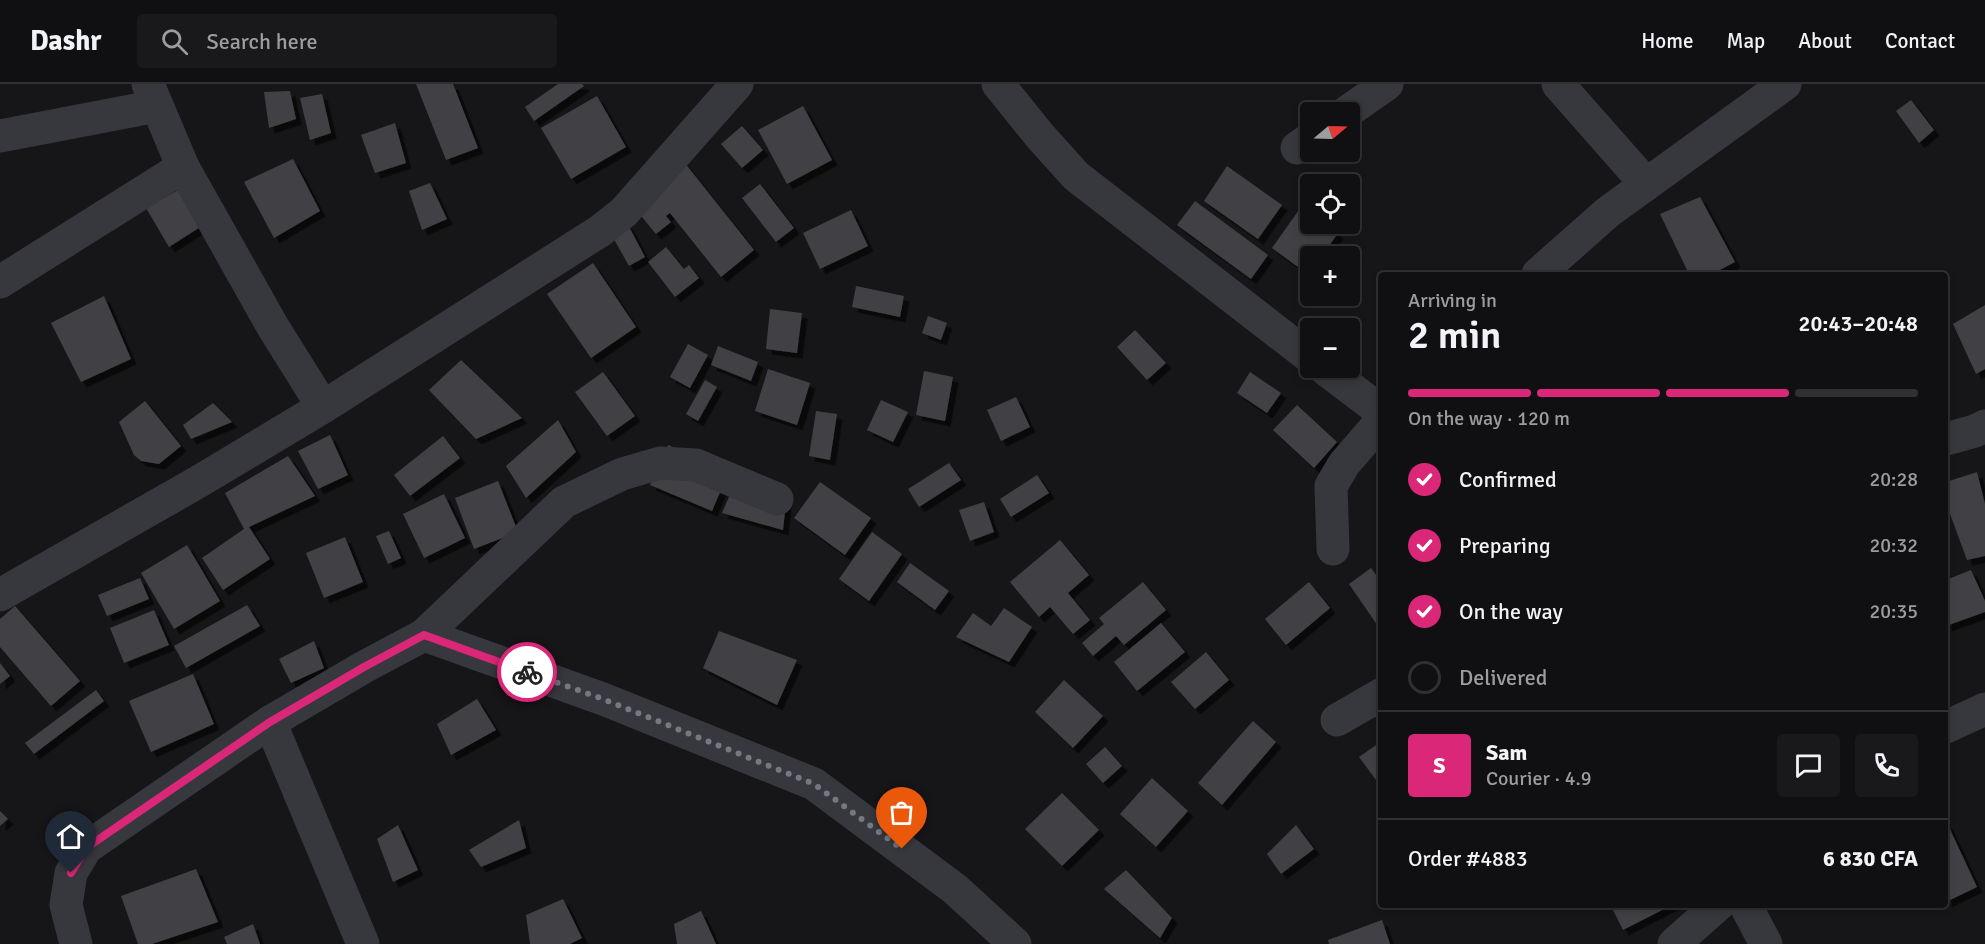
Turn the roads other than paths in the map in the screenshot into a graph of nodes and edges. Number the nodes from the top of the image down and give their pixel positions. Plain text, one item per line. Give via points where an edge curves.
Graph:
1 (737, 84) edge
2 (998, 84) edge
3 (1387, 84) edge
4 (1558, 84) edge
5 (1785, 84) edge
6 (153, 95) edge
7 (1360, 103) edge
8 (0, 136) edge
9 (183, 167) junction
10 (1646, 184) junction
11 (1540, 272) edge
12 (0, 282) edge
13 (1300, 349) edge
14 (1337, 378) edge
15 (323, 407) junction
16 (1378, 409) edge
17 (1378, 425) edge
18 (1985, 426) edge
19 (1948, 438) edge
20 (777, 499) dead end
21 (1333, 549) dead end
22 (0, 595) edge
23 (424, 635) junction
24 (1378, 696) edge
25 (1985, 709) edge
26 (1337, 720) dead end
27 (270, 722) junction
28 (1948, 726) edge
29 (1714, 908) edge
30 (1746, 908) edge
31 (76, 944) edge
32 (363, 944) edge
33 (1015, 944) edge
34 (1674, 944) edge
35 (1766, 944) edge

1 - 15 street via 624,212 600,231
2 - 13 street via 1076,176
3 - 7 street
4 - 10 street
5 - 10 street
6 - 8 street
6 - 9 street
9 - 12 street
9 - 15 street
10 - 11 street
14 - 16 street
15 - 22 street
17 - 21 street via 1344,464 1331,486
18 - 19 street
20 - 23 street via 696,465 660,463 622,474 564,502
23 - 27 street
23 - 33 street via 603,699 814,784 955,889
24 - 26 street
25 - 28 street
27 - 31 street via 86,848 71,873 66,905
27 - 32 street
29 - 34 street
30 - 35 street

